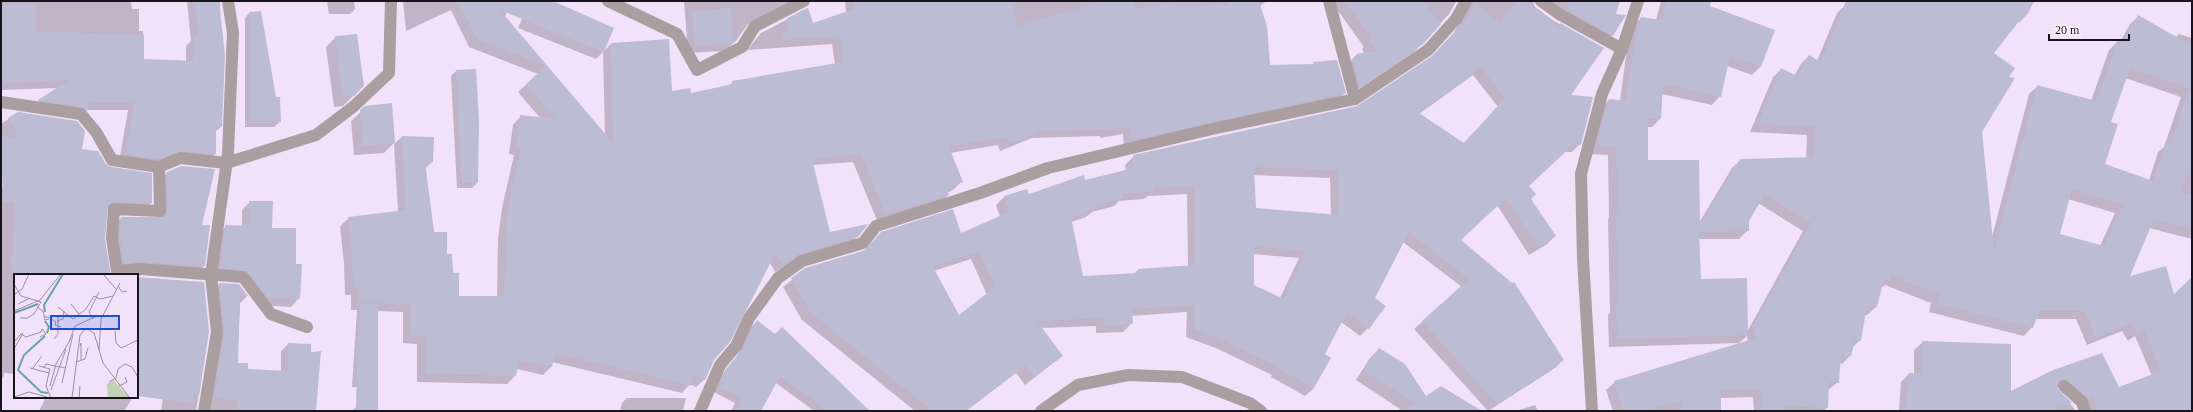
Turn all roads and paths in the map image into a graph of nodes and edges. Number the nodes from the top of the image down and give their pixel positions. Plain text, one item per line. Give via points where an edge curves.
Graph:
1 (228, 1) edge
2 (391, 1) edge
3 (608, 1) edge
4 (804, 1) edge
5 (1329, 1) edge
6 (1466, 1) edge
7 (1541, 1) edge
8 (1638, 1) edge
9 (1622, 49) junction
10 (1355, 99) junction
11 (1, 102) edge
12 (226, 163) junction
13 (159, 167) junction
14 (211, 275) junction
15 (307, 327) dead end
16 (2064, 386) dead end
17 (204, 411) edge
18 (700, 411) edge
19 (1041, 411) edge
20 (1261, 411) edge
21 (1592, 411) edge
22 (2085, 411) edge

1 - 12 street via 233,33
2 - 12 street via 389,73 353,107 316,135
3 - 4 street via 677,34 697,70 742,47 755,26
5 - 10 street
6 - 10 street via 1456,20 1428,50
7 - 9 street via 1559,14
8 - 9 street
9 - 21 street via 1602,94 1581,174
10 - 18 street via 1212,129 1048,168 876,226 863,243 802,261 778,278 749,318 736,346 720,365
11 - 13 street via 81,114 96,132 112,160
12 - 13 street via 180,158
12 - 14 street
13 - 14 street via 160,211 114,208 112,238 117,271 140,269
14 - 15 street via 243,277 271,314
14 - 17 street via 217,332
16 - 22 street via 2082,402
19 - 20 street via 1078,385 1128,375 1182,377 1250,403

